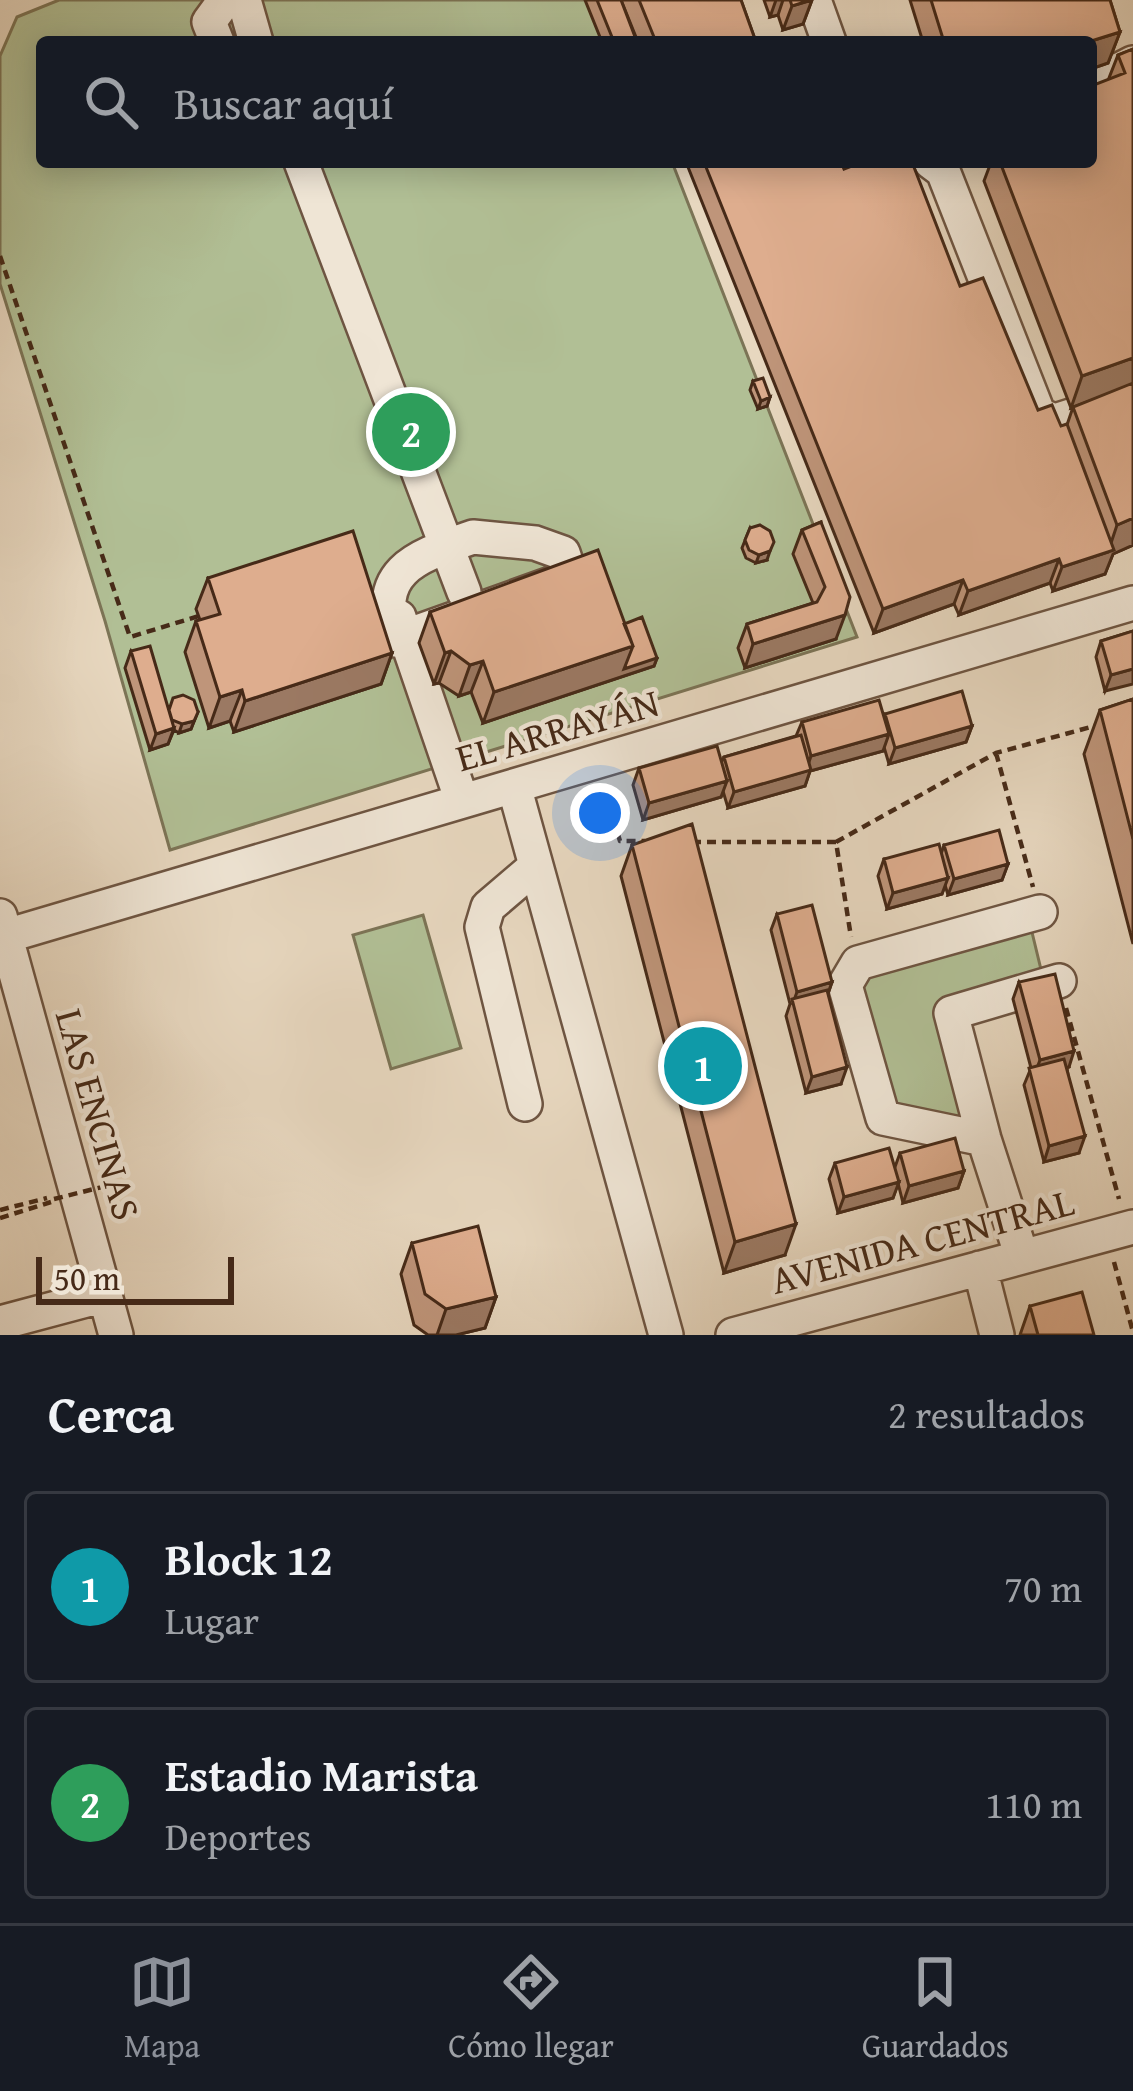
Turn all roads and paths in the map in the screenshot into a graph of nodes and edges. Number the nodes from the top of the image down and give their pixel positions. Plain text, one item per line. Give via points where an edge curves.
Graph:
1 (225, 0) edge
2 (244, 0) edge
3 (814, 0) edge
4 (215, 36) edge
5 (254, 36) edge
6 (827, 36) edge
7 (1133, 63) edge
8 (1097, 81) edge
9 (303, 168) edge
10 (945, 168) edge
11 (0, 256) edge
12 (1133, 396) edge
13 (446, 546) junction
14 (565, 559) junction
15 (464, 592) junction
16 (1133, 603) edge
17 (199, 616) edge
18 (406, 636) junction
19 (1104, 723) edge
20 (595, 762) junction
21 (514, 786) junction
22 (462, 801) junction
23 (663, 842) edge
24 (685, 842) edge
25 (836, 842) junction
26 (536, 866) junction
27 (1040, 912) dead end
28 (3, 926) edge
29 (857, 963) junction
30 (1059, 981) edge
31 (526, 1104) dead end
32 (984, 1139) junction
33 (110, 1185) dead end
34 (0, 1214) edge
35 (1120, 1230) edge
36 (1022, 1256) junction
37 (980, 1268) junction
38 (105, 1295) junction
39 (0, 1323) edge
40 (753, 1332) edge
41 (1133, 1332) edge
42 (116, 1335) edge
43 (666, 1335) edge
44 (997, 1335) edge

1 - 4 street via 209,22
2 - 5 street
3 - 6 street
7 - 8 street
9 - 13 street
10 - 12 street via 1039,415 1055,421
11 - 17 path via 130,638
13 - 14 street via 507,538
13 - 15 street
13 - 18 street via 397,573 387,595 394,640
14 - 15 street
14 - 18 street via 571,577
15 - 18 street via 399,616
16 - 20 street, EL ARRAYÁN
18 - 22 street
19 - 25 path via 996,753
20 - 21 street, EL ARRAYÁN
20 - 23 path via 620,841
21 - 22 street, EL ARRAYÁN
21 - 26 street
22 - 28 street, EL ARRAYÁN
24 - 25 path
25 - 29 path
26 - 31 street via 488,907 482,927
26 - 43 street
27 - 29 street
28 - 38 street, LAS ENCINAS
29 - 32 street via 845,985 883,1118
30 - 32 street via 951,1013
32 - 36 street
33 - 34 path, bridge
35 - 36 street, AVENIDA CENTRAL
35 - 41 path
36 - 37 street, AVENIDA CENTRAL
37 - 40 street, AVENIDA CENTRAL
37 - 44 street
38 - 39 street
38 - 42 street, LAS ENCINAS

